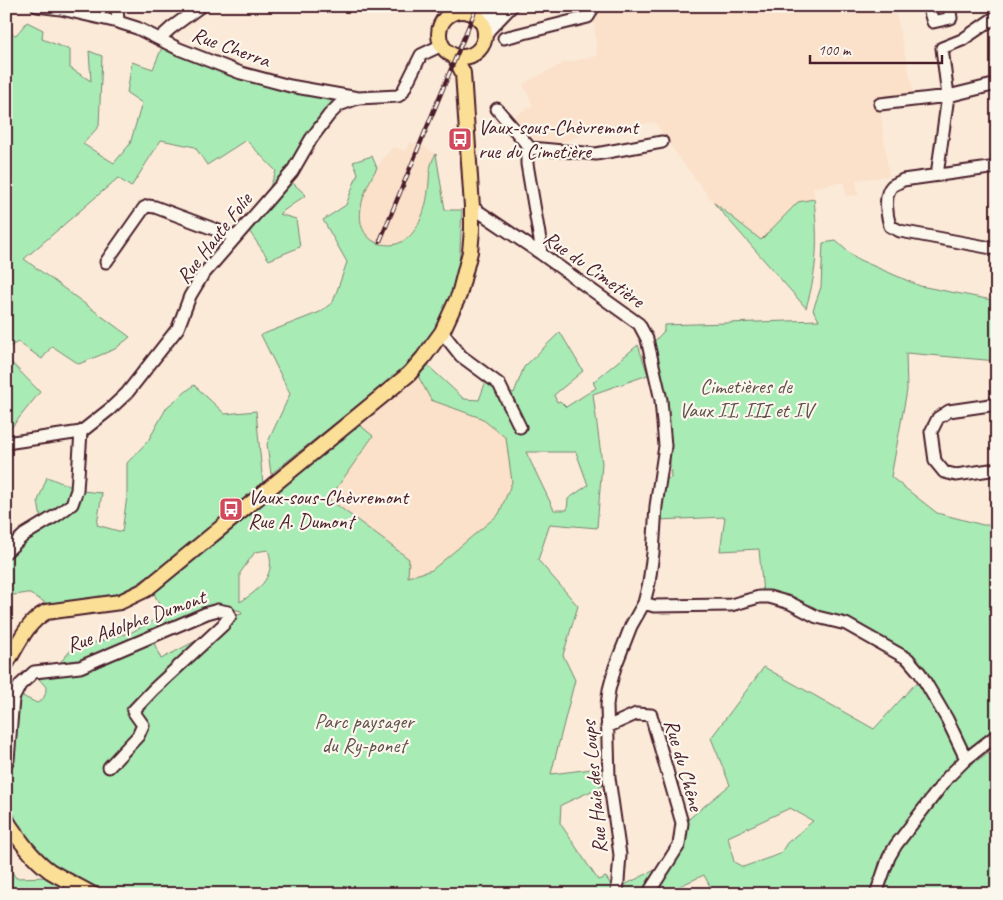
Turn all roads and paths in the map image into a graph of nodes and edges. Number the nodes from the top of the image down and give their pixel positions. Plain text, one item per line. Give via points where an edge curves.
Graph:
1 (37, 6) edge
2 (116, 6) edge
3 (201, 6) edge
4 (585, 6) edge
5 (928, 6) edge
6 (949, 6) edge
7 (508, 9) edge
8 (451, 11) edge
9 (470, 12) edge
10 (997, 16) edge
11 (118, 22) junction
12 (160, 38) junction
13 (504, 38) dead end
14 (484, 40) junction
15 (442, 45) junction
16 (471, 55) junction
17 (455, 57) junction
18 (463, 72) junction
19 (997, 84) edge
20 (948, 96) junction
21 (358, 98) junction
22 (880, 104) dead end
23 (497, 109) dead end
24 (662, 142) dead end
25 (530, 148) junction
26 (997, 167) edge
27 (937, 175) junction
28 (472, 208) junction
29 (235, 237) junction
30 (997, 249) edge
31 (540, 253) junction
32 (106, 262) dead end
33 (442, 332) junction
34 (997, 404) edge
35 (520, 427) dead end
36 (81, 432) junction
37 (6, 443) edge
38 (997, 469) edge
39 (654, 536) joint
40 (6, 552) edge
41 (644, 603) junction
42 (6, 664) edge
43 (607, 727) junction
44 (997, 735) edge
45 (966, 759) junction
46 (6, 763) edge
47 (109, 766) dead end
48 (6, 820) edge
49 (92, 894) edge
50 (617, 894) edge
51 (650, 894) edge
52 (876, 894) edge

1 - 11 street, Rue Cherra
2 - 11 street
3 - 12 street
4 - 13 street via 591,12 588,17
5 - 6 street via 934,22 951,18
7 - 9 street via 492,17
7 - 14 street
8 - 9 main road
8 - 15 main road via 440,29
9 - 14 main road via 483,26
10 - 20 street via 962,40 942,48
11 - 12 street, Rue Cherra
12 - 21 street, Rue Cherra via 241,73
14 - 16 main road
15 - 17 main road
15 - 21 street, Rue Haute Folie via 421,55 398,96
16 - 17 main road
16 - 18 main road
17 - 18 main road
18 - 28 main road, Rue Adolphe Dumont
19 - 20 street
20 - 22 street
20 - 27 street
21 - 29 street, Rue Haute Folie via 339,105 329,115 292,172
23 - 25 street
24 - 25 street via 596,154
25 - 31 street via 527,164
26 - 27 street
27 - 30 street via 903,180 892,186 887,201 890,226 900,231
28 - 31 street, Rue du Cimetière
28 - 33 main road, Rue Adolphe Dumont via 467,267 459,295
29 - 32 street via 148,206
29 - 36 street, Rue Haute Folie via 202,276 190,296 178,328 128,393
31 - 39 street, Rue du Cimetière via 639,324 647,339 661,400 665,446
33 - 35 street via 461,356 499,384
33 - 42 main road, Rue Adolphe Dumont via 409,374 145,590 120,602 46,612 27,628
34 - 38 street via 949,411 938,418 931,432 935,462 944,472 956,475
36 - 37 street
36 - 40 street via 77,490 72,504 24,535
39 - 41 street, Rue Haie des Loups
41 - 43 street, Rue Haie des Loups via 631,626 608,690
41 - 45 street via 654,606 731,605 769,597 790,603 817,617 846,624 908,659 947,719
43 - 50 street, Rue Haie des Loups via 609,778 620,854
43 - 51 street, Rue du Chêne via 636,714 651,714 682,824 679,845
44 - 45 street
45 - 52 street via 948,777 896,845
46 - 47 street, Rue Adolphe Dumont via 13,699 20,685 34,672 80,667 207,613 228,612 230,616 223,625 133,710 143,725 138,736
48 - 49 main road via 26,848 50,871

